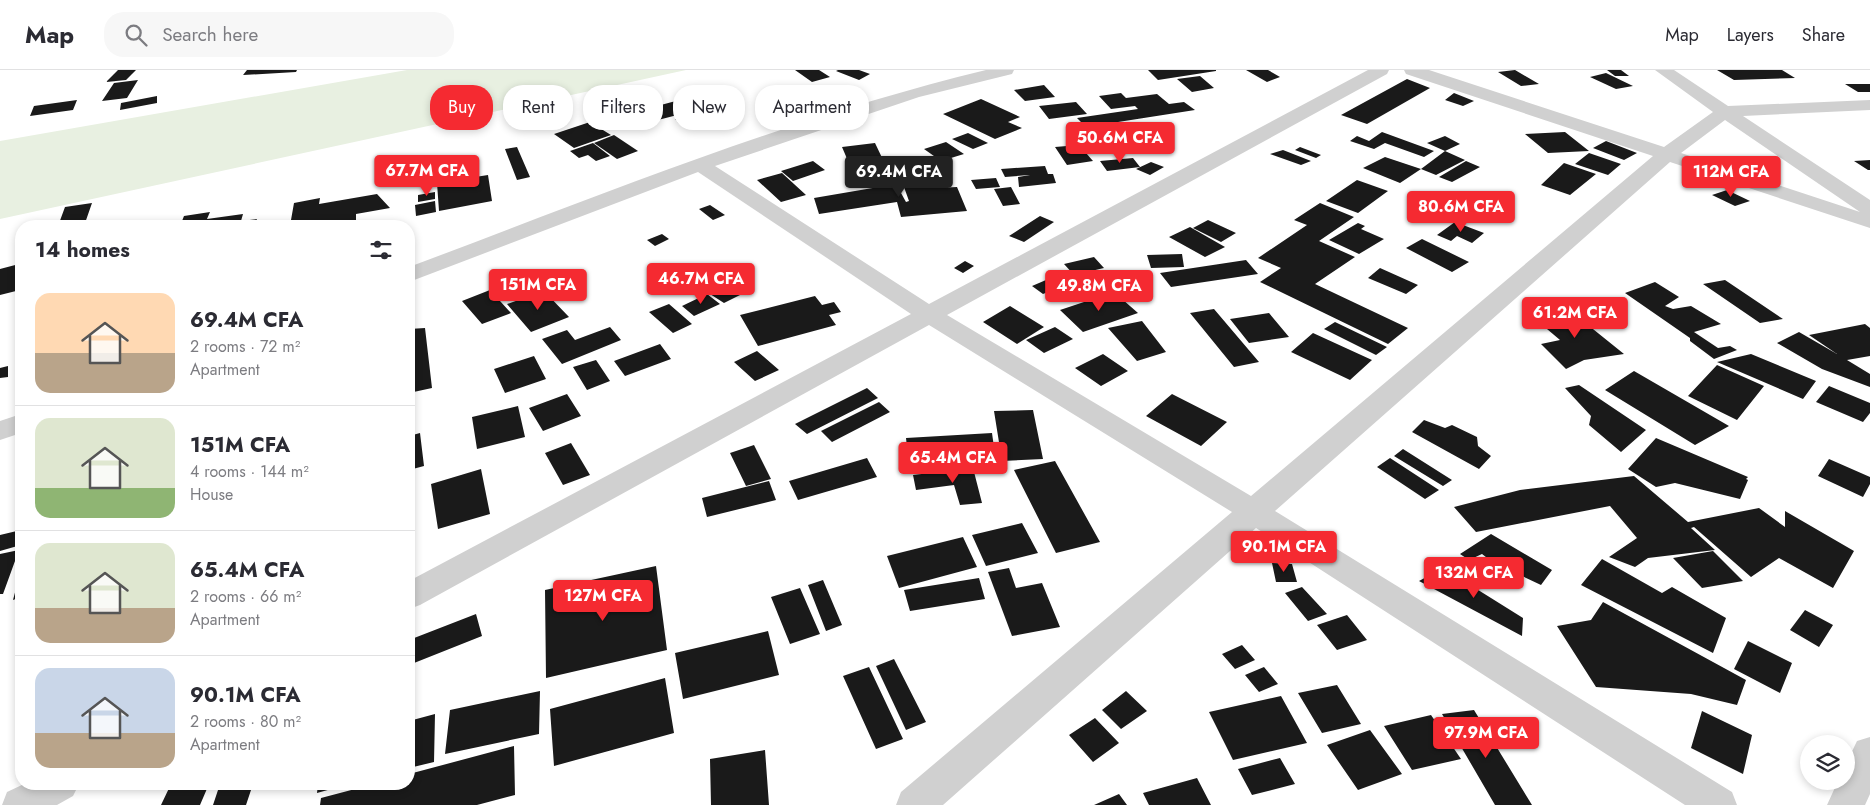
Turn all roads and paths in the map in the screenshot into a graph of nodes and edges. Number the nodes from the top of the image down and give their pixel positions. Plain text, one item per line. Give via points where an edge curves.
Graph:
1 (1006, 70) edge
2 (1381, 70) edge
3 (1412, 70) edge
4 (1663, 70) edge
5 (1689, 70) edge
6 (1870, 105) edge
7 (1740, 110) junction
8 (1800, 141) dead end
9 (1667, 154) junction
10 (700, 165) junction
11 (1870, 209) edge
12 (1870, 222) edge
13 (415, 274) edge
14 (929, 315) junction
15 (15, 425) edge
16 (0, 431) edge
17 (1254, 512) junction
18 (415, 593) edge
19 (1870, 753) edge
20 (49, 790) edge
21 (21, 805) edge
22 (915, 805) edge
23 (1718, 805) edge
24 (1846, 805) edge

1 - 10 street via 912,93
2 - 14 street
3 - 9 street
4 - 7 street
5 - 7 street
6 - 7 street
7 - 8 street
7 - 9 street
7 - 11 street
9 - 12 street
9 - 17 street
10 - 13 street
10 - 14 street
14 - 17 street
14 - 18 street
15 - 16 street
17 - 22 street
17 - 23 street
19 - 24 street
20 - 21 street

